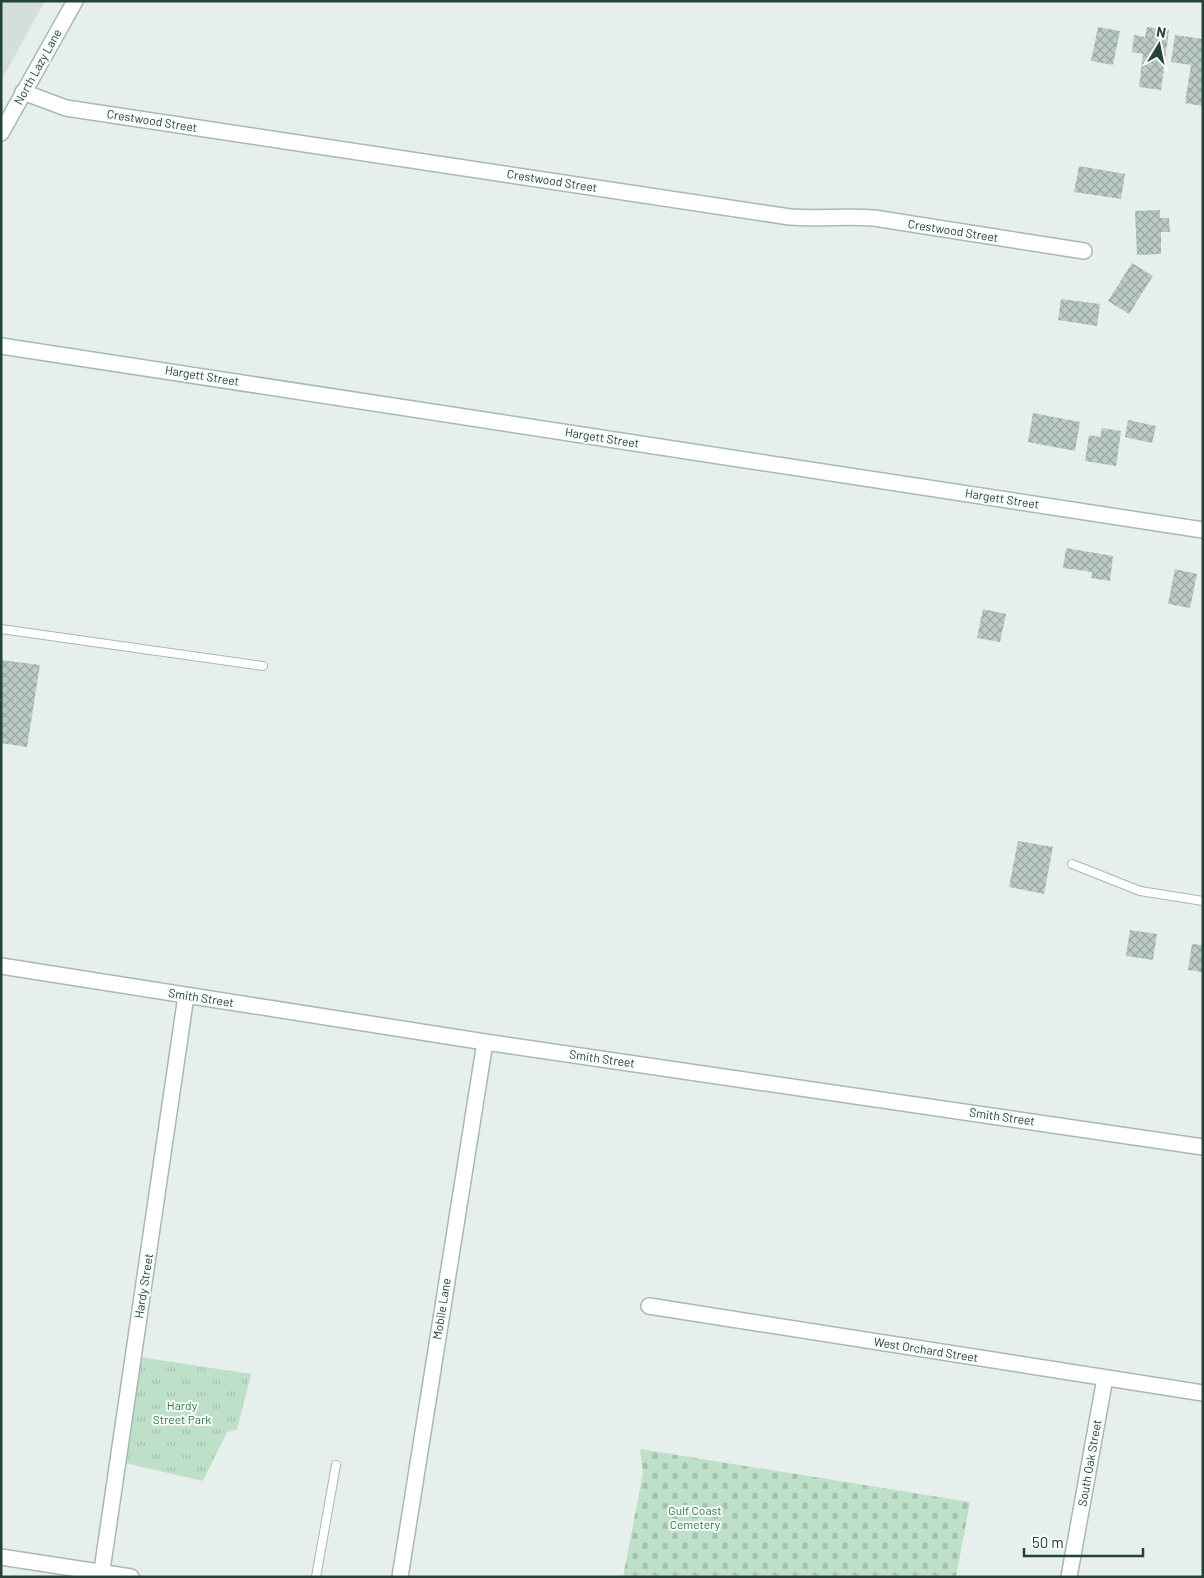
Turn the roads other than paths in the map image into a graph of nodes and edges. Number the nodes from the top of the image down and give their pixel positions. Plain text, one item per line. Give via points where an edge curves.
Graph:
1 (75, 1) edge
2 (23, 92) junction
3 (1, 132) edge
4 (1084, 251) dead end
5 (1, 346) edge
6 (1203, 530) edge
7 (1, 629) edge
8 (263, 666) dead end
9 (1072, 864) dead end
10 (1203, 901) edge
11 (1, 966) edge
12 (186, 996) junction
13 (485, 1042) junction
14 (1203, 1148) edge
15 (649, 1306) dead end
16 (1105, 1378) junction
17 (1203, 1392) edge
18 (336, 1465) dead end
19 (1, 1557) edge
20 (101, 1574) edge
21 (131, 1577) edge
22 (316, 1577) edge
23 (400, 1577) edge
24 (1069, 1577) edge

1 - 2 street, North Lazy Lane
2 - 3 street, North Lazy Lane
2 - 4 street, Crestwood Street via 66,108 790,217 874,218
5 - 6 street, Hargett Street
7 - 8 lane
9 - 10 lane via 1140,891
11 - 12 street, Smith Street
12 - 13 street, Smith Street
12 - 20 street, Hardy Street
13 - 14 street, Smith Street
13 - 23 street, Mobile Lane
15 - 16 street, West Orchard Street
16 - 17 street, West Orchard Street
16 - 24 street, South Oak Street
18 - 22 lane
19 - 20 street
20 - 21 street

